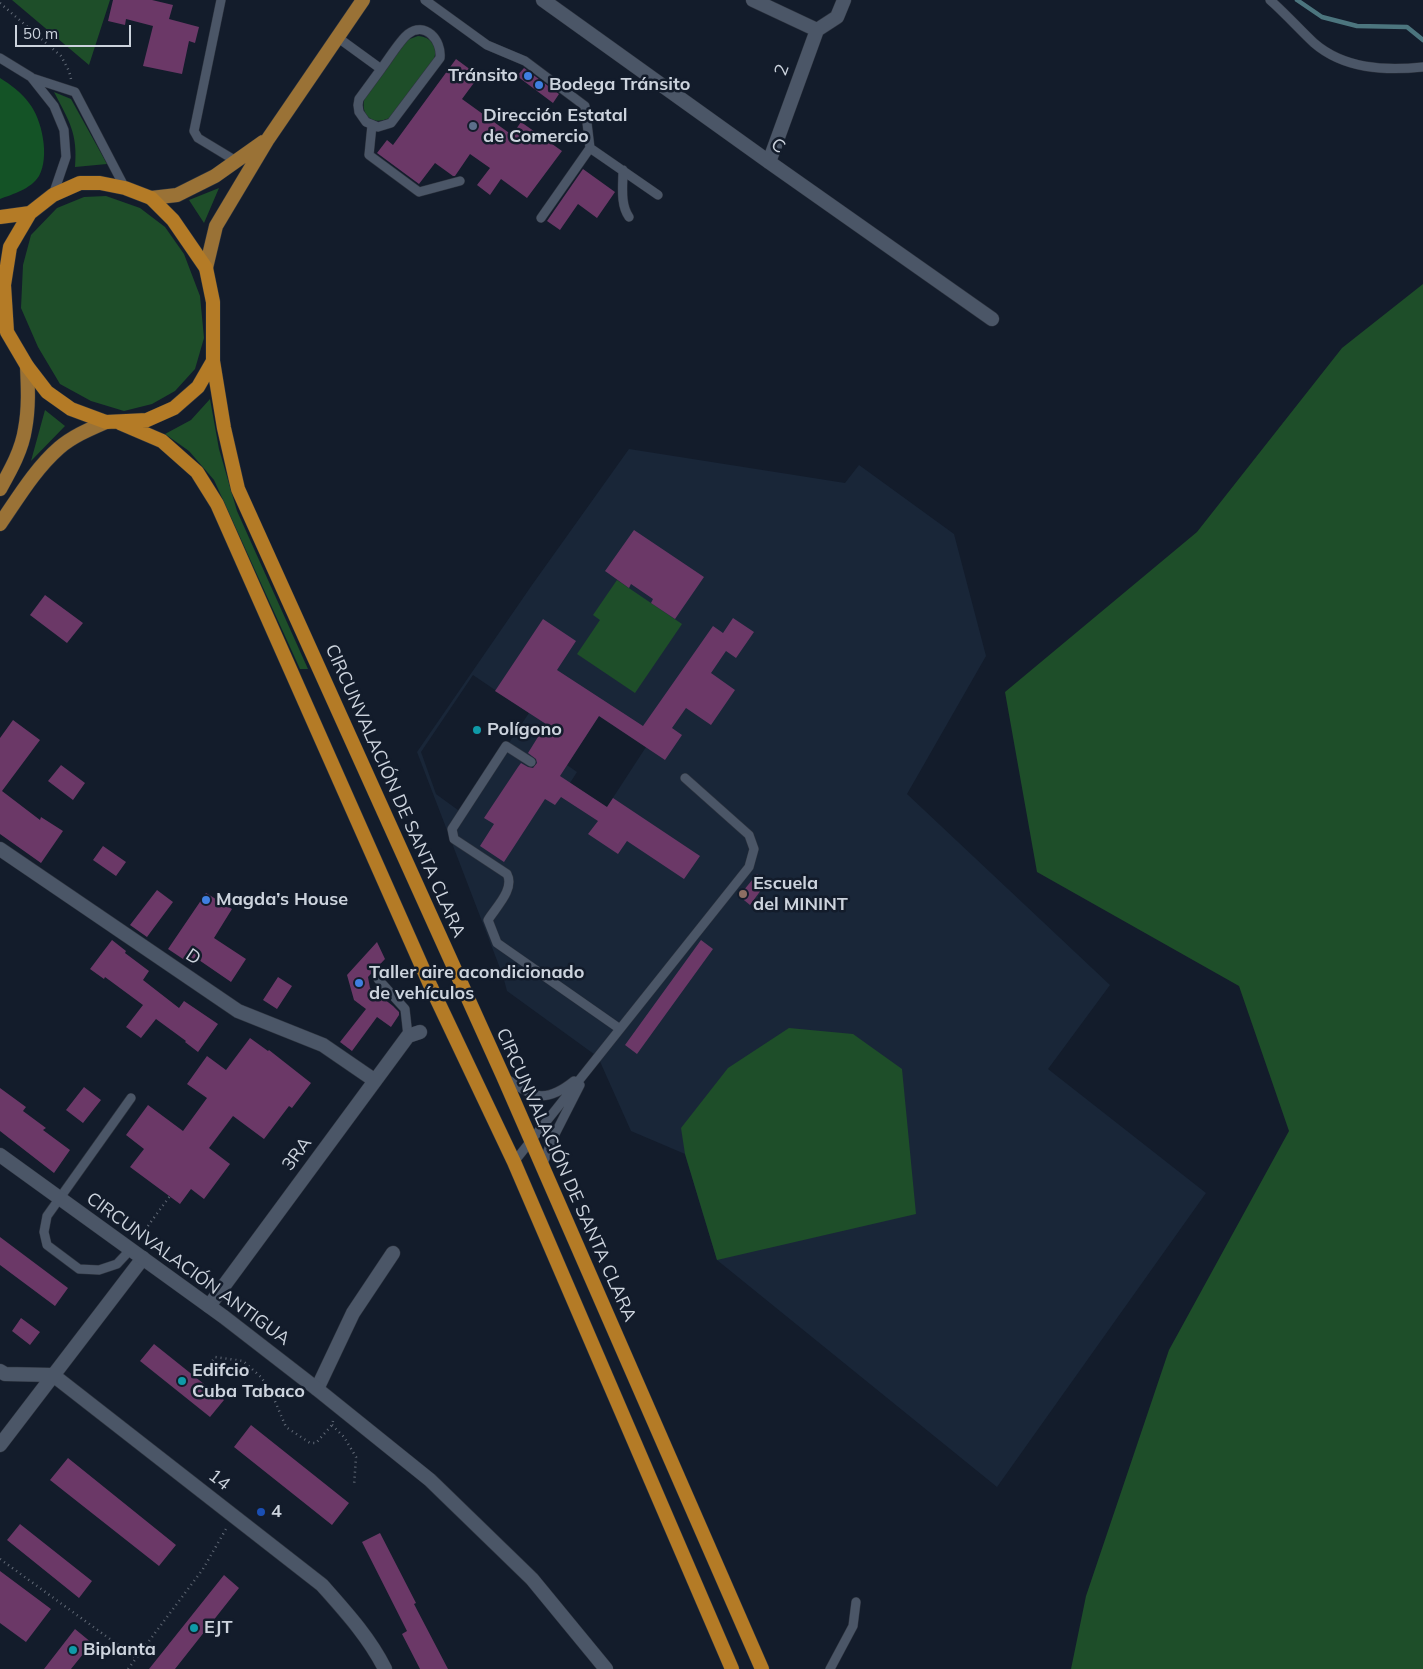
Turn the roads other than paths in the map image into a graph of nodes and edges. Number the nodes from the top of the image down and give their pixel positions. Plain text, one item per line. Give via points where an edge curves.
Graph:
1 (222, 0) edge
2 (363, 0) edge
3 (424, 0) edge
4 (543, 0) edge
5 (753, 0) edge
6 (844, 0) edge
7 (1270, 0) edge
8 (817, 30) junction
9 (337, 37) junction
10 (0, 58) edge
11 (1422, 67) edge
12 (381, 69) junction
13 (31, 78) junction
14 (372, 125) junction
15 (268, 139) junction
16 (590, 148) junction
17 (236, 161) junction
18 (769, 162) junction
19 (623, 170) junction
20 (460, 181) dead end
21 (125, 188) junction
22 (54, 194) junction
23 (658, 195) dead end
24 (151, 198) junction
25 (30, 213) junction
26 (0, 217) edge
27 (629, 217) dead end
28 (541, 218) dead end
29 (206, 268) junction
30 (992, 319) dead end
31 (3, 327) edge
32 (213, 361) junction
33 (27, 366) junction
34 (111, 422) junction
35 (0, 490) edge
36 (0, 524) edge
37 (531, 762) dead end
38 (686, 778) dead end
39 (0, 848) edge
40 (378, 979) dead end
41 (620, 1029) junction
42 (414, 1034) joint
43 (588, 1069) junction
44 (502, 1076) junction
45 (374, 1080) junction
46 (132, 1098) dead end
47 (531, 1140) junction
48 (0, 1155) edge
49 (514, 1162) junction
50 (542, 1166) junction
51 (60, 1198) junction
52 (131, 1249) junction
53 (393, 1253) dead end
54 (143, 1258) junction
55 (209, 1306) junction
56 (0, 1371) edge
57 (53, 1375) junction
58 (317, 1389) junction
59 (0, 1445) edge
60 (856, 1602) dead end
61 (385, 1669) edge
62 (606, 1669) edge
63 (732, 1669) edge
64 (762, 1669) edge
65 (830, 1669) edge

1 - 17 lane via 194,131 198,138
2 - 9 main road
3 - 16 lane via 487,45 525,61 585,106
4 - 18 street, C
5 - 8 street
6 - 8 street via 837,17
7 - 11 lane via 1332,56 1351,64 1377,68
8 - 18 street, 2
9 - 12 lane
9 - 15 main road
10 - 13 lane
12 - 14 lane via 358,105 361,118
12 - 14 lane via 408,34 415,31 429,33 439,44 440,58 391,123
13 - 21 lane via 75,92
13 - 22 lane via 54,106 64,130 66,157
14 - 20 lane via 369,155 419,192
15 - 17 main road
15 - 29 main road via 216,226
16 - 19 lane
16 - 28 lane
17 - 24 main road via 215,176 177,195
18 - 30 street, C
19 - 23 lane
19 - 27 lane via 623,200
21 - 22 highway via 100,183 80,184
21 - 24 highway
22 - 25 highway
24 - 29 highway via 173,220
25 - 26 highway
25 - 31 highway via 10,247 4,285
29 - 32 highway, CIRCUNVALACIÓN DE SANTA CLARA via 213,302
31 - 33 highway
32 - 34 highway via 198,387 174,408 147,420
32 - 44 highway, CIRCUNVALACIÓN DE SANTA CLARA via 238,489
33 - 34 highway via 47,392 71,409
33 - 35 main road via 29,399 25,430 12,468
34 - 36 main road via 75,436 60,448 35,474
34 - 49 highway via 162,441 197,472 217,504 427,978
37 - 41 lane via 506,746 452,829 454,839 507,874 510,880 509,888 488,920 497,943
38 - 41 lane via 749,835 754,849 749,867
39 - 45 street, D via 238,1011 323,1045
40 - 42 lane via 405,1009
41 - 43 lane
42 - 45 street, 3RA
43 - 44 lane via 561,1092 547,1096 535,1096
43 - 47 lane
43 - 50 lane
44 - 47 highway, CIRCUNVALACIÓN DE SANTA CLARA
45 - 55 street, 3RA
46 - 51 lane
47 - 49 lane
47 - 50 highway, CIRCUNVALACIÓN DE SANTA CLARA
48 - 51 street, CIRCUNVALACIÓN ANTIGUA
49 - 63 highway
50 - 64 highway, CIRCUNVALACIÓN DE SANTA CLARA
51 - 52 street, CIRCUNVALACIÓN ANTIGUA
51 - 52 lane via 47,1216 44,1232 47,1245 79,1269 99,1270 117,1264
52 - 54 street, CIRCUNVALACIÓN ANTIGUA
53 - 58 street via 353,1313
54 - 55 street, CIRCUNVALACIÓN ANTIGUA
54 - 57 street
55 - 58 street, CIRCUNVALACIÓN ANTIGUA
56 - 57 street via 5,1374
57 - 59 street
57 - 61 street, 14 via 322,1585 353,1620
58 - 62 street, CIRCUNVALACIÓN ANTIGUA via 430,1480 532,1579
60 - 65 lane via 853,1626

